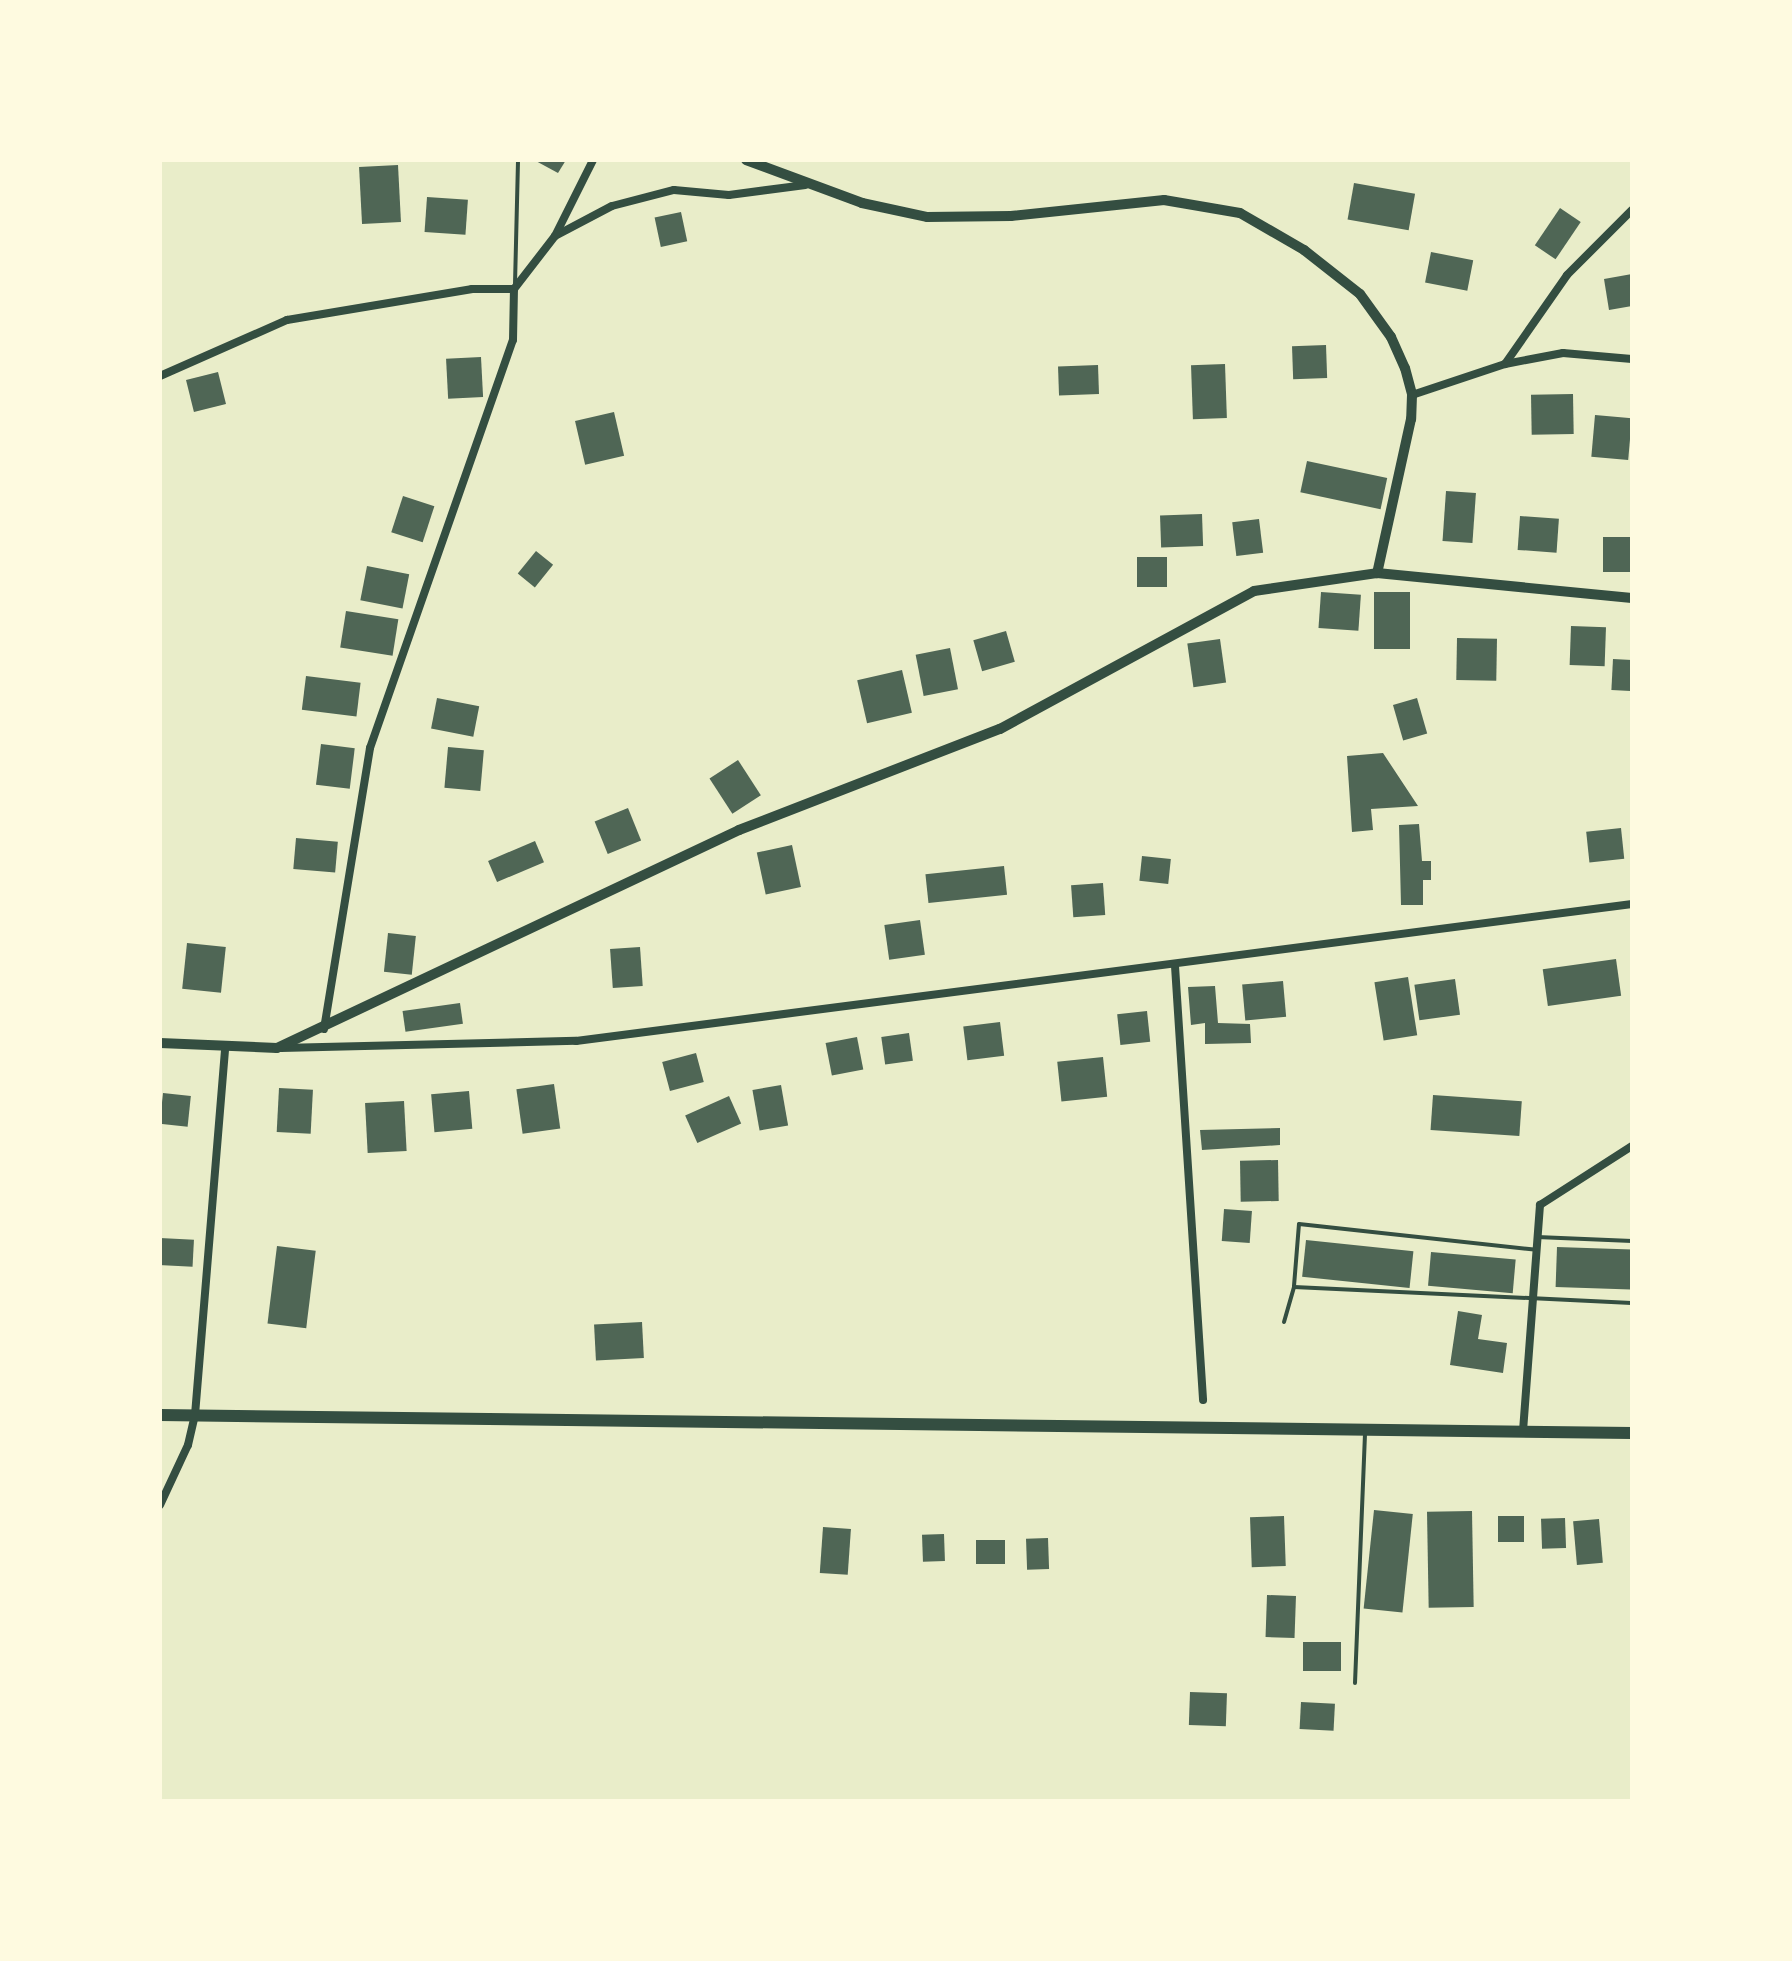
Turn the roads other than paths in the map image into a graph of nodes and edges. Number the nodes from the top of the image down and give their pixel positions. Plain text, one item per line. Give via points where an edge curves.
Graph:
1 (518, 160) edge
2 (593, 160) edge
3 (746, 160) edge
4 (806, 185) junction
5 (1632, 210) edge
6 (555, 236) junction
7 (514, 289) junction
8 (1632, 359) edge
9 (1505, 364) junction
10 (160, 376) edge
11 (1412, 396) junction
12 (1377, 573) junction
13 (1632, 598) edge
14 (1632, 904) edge
15 (1175, 966) junction
16 (324, 1029) junction
17 (160, 1043) edge
18 (225, 1048) junction
19 (277, 1048) junction
20 (1632, 1146) edge
21 (1538, 1237) junction
22 (1632, 1240) edge
23 (1536, 1250) junction
24 (1294, 1287) junction
25 (1533, 1300) junction
26 (1632, 1303) edge
27 (1284, 1322) dead end
28 (1202, 1400) dead end
29 (160, 1414) edge
30 (195, 1415) junction
31 (1365, 1429) junction
32 (1523, 1431) junction
33 (1632, 1433) edge
34 (160, 1505) edge
35 (1355, 1683) dead end

1 - 7 lane
2 - 6 street
3 - 4 street
4 - 6 street via 729,195 674,190 612,206
4 - 11 street via 928,217 1164,200 1240,213 1304,250 1360,294 1391,338
5 - 9 street via 1567,274
6 - 7 street
7 - 10 street via 472,289 287,320
7 - 16 street via 513,340 370,748
8 - 9 street via 1563,353
9 - 11 street
11 - 12 street
12 - 13 street
12 - 16 street via 1254,591 1000,729 739,830
14 - 15 street
15 - 19 street via 576,1041
15 - 28 street
16 - 19 street
17 - 18 street
18 - 19 street
18 - 30 street
20 - 21 street via 1540,1205
21 - 22 lane
21 - 23 street
23 - 24 lane via 1300,1224
23 - 25 street
24 - 25 lane
24 - 27 lane
25 - 26 lane
25 - 32 street
29 - 30 highway
30 - 31 highway
30 - 34 street
31 - 32 highway
31 - 35 lane
32 - 33 highway

